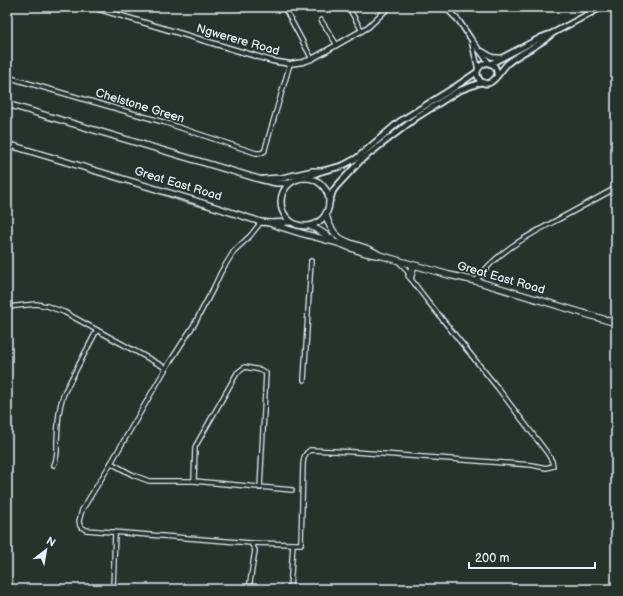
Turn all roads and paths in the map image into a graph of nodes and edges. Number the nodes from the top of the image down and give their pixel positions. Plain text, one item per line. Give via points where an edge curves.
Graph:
1 (92, 7) edge
2 (238, 7) edge
3 (255, 7) edge
4 (284, 7) edge
5 (389, 7) edge
6 (445, 7) edge
7 (602, 7) edge
8 (350, 10) dead end
9 (321, 20) dead end
10 (362, 31) junction
11 (553, 33) junction
12 (471, 39) junction
13 (337, 45) junction
14 (476, 46) junction
15 (502, 58) junction
16 (312, 59) junction
17 (489, 63) junction
18 (290, 64) junction
19 (477, 70) junction
20 (496, 76) junction
21 (7, 77) edge
22 (482, 82) junction
23 (7, 104) edge
24 (7, 144) edge
25 (322, 171) junction
26 (305, 178) junction
27 (259, 180) junction
28 (290, 183) junction
29 (616, 188) edge
30 (329, 203) junction
31 (326, 214) junction
32 (261, 222) junction
33 (291, 222) junction
34 (270, 223) junction
35 (310, 226) junction
36 (342, 244) junction
37 (379, 255) junction
38 (397, 260) junction
39 (311, 261) dead end
40 (413, 265) junction
41 (424, 268) junction
42 (410, 276) junction
43 (476, 281) junction
44 (7, 287) edge
45 (8, 306) edge
46 (616, 323) edge
47 (97, 330) junction
48 (166, 368) junction
49 (304, 380) dead end
50 (112, 463) junction
51 (54, 465) dead end
52 (194, 481) junction
53 (260, 488) junction
54 (292, 490) dead end
55 (114, 532) junction
56 (251, 543) junction
57 (293, 544) junction
58 (113, 589) edge
59 (249, 589) edge
60 (290, 589) edge

1 - 18 street, Ngwerere Road via 272,61
2 - 3 street
4 - 16 street
5 - 10 street, Ngwerere Road
6 - 12 street via 459,21
7 - 11 main road
8 - 10 street
9 - 13 street
10 - 13 street, Ngwerere Road
11 - 15 main road
11 - 20 main road via 508,62
12 - 14 street
12 - 19 street
13 - 16 street, Ngwerere Road
14 - 15 street via 487,55
14 - 17 street
15 - 17 main road
16 - 18 street, Ngwerere Road
17 - 19 main road via 482,64
17 - 20 main road via 494,66
18 - 21 street, Chelstone Green via 266,149 259,154 163,122
19 - 22 main road via 478,79
19 - 25 main road via 399,122 357,158 342,166
20 - 22 main road via 489,83
22 - 30 main road via 458,91 417,117 362,160 336,187
23 - 27 main road
24 - 32 main road, Great East Road
25 - 26 main road
25 - 27 main road
26 - 28 main road
26 - 30 main road via 313,179 325,188
27 - 28 main road
28 - 33 main road via 282,199 282,208
29 - 43 street via 508,249
30 - 31 main road
31 - 35 main road via 319,222
31 - 37 highway, Great East Road via 332,230 341,239
32 - 34 main road, Great East Road
32 - 48 street via 234,251 195,323
33 - 34 main road
33 - 35 main road via 303,227
34 - 36 highway, Great East Road
35 - 36 highway, Great East Road
36 - 37 highway, Great East Road
37 - 38 highway, Great East Road
38 - 40 highway, Great East Road
38 - 42 street
39 - 49 street
40 - 41 highway, Great East Road
40 - 42 street
41 - 42 street
41 - 43 highway, Great East Road
42 - 57 street via 548,454 553,466 546,468 310,450 304,456 302,464 300,544
43 - 46 highway, Great East Road
44 - 45 street
45 - 47 street via 47,306
47 - 48 street
47 - 51 street via 61,400 57,459
48 - 50 street
50 - 52 street via 149,481
50 - 55 street via 82,510 79,522 86,530
52 - 53 street
52 - 53 street via 195,447 237,373 245,367 266,373
53 - 54 street
55 - 56 street
55 - 58 street
56 - 57 street
56 - 59 street via 255,550
57 - 60 street

